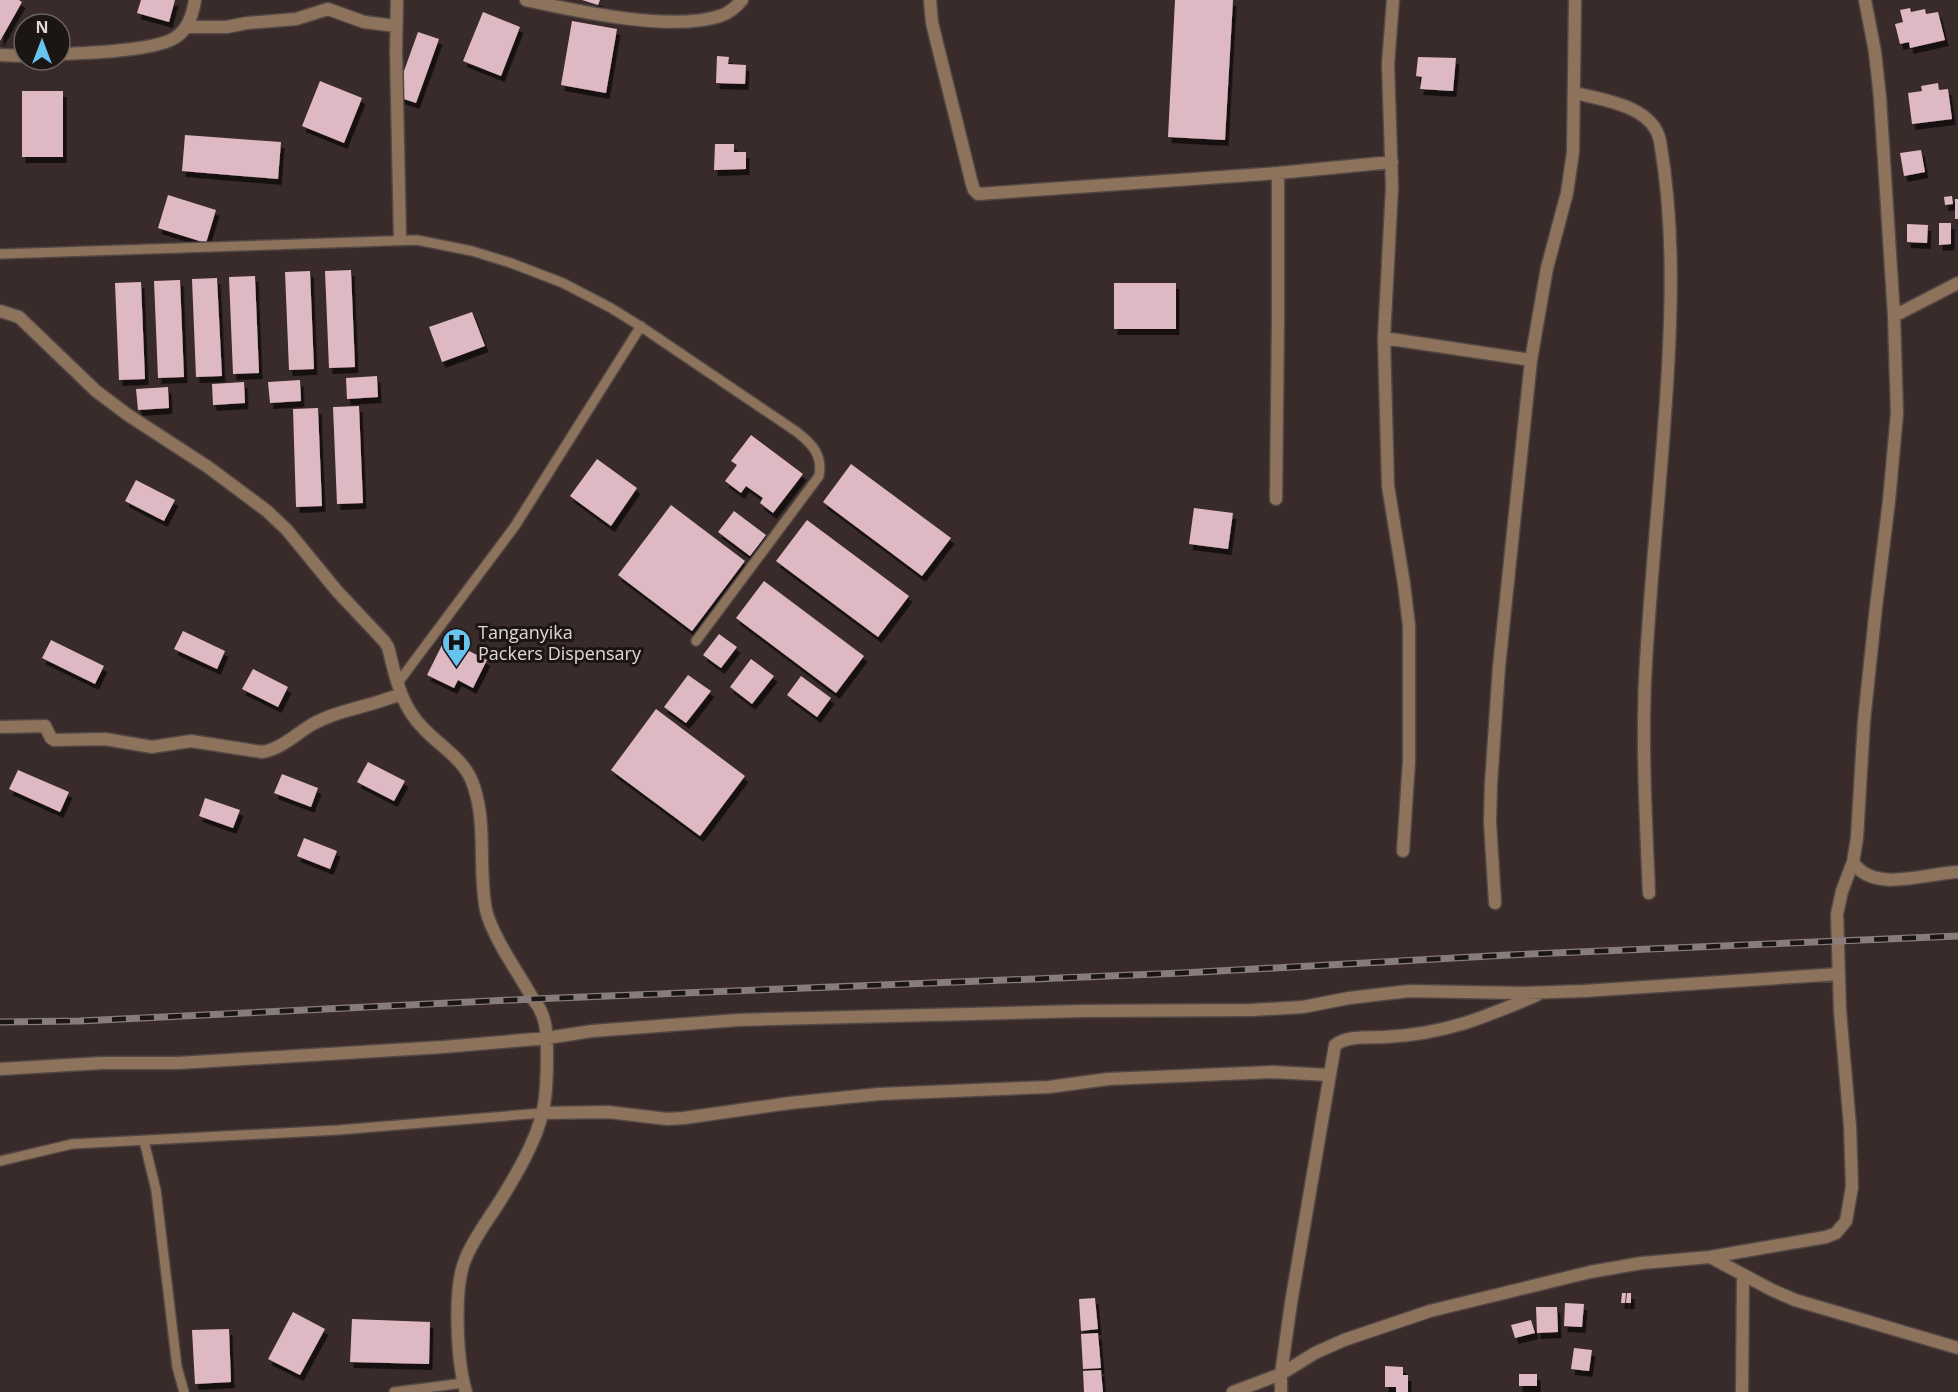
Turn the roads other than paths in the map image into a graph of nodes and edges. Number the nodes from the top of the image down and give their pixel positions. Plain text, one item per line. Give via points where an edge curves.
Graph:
1 (195, 0) edge
2 (397, 0) edge
3 (526, 0) edge
4 (742, 0) edge
5 (930, 0) edge
6 (1393, 0) edge
7 (1575, 0) edge
8 (1865, 0) edge
9 (396, 26) junction
10 (186, 27) junction
11 (72, 53) edge
12 (1575, 93) junction
13 (1392, 162) junction
14 (1278, 173) junction
15 (400, 239) junction
16 (0, 254) edge
17 (1958, 283) edge
18 (0, 311) edge
19 (1894, 316) junction
20 (641, 326) junction
21 (1384, 338) junction
22 (1531, 360) junction
23 (1276, 499) dead end
24 (696, 641) dead end
25 (398, 689) junction
26 (0, 727) edge
27 (1403, 851) dead end
28 (1853, 862) junction
29 (1958, 872) edge
30 (1649, 893) dead end
31 (1495, 903) dead end
32 (1839, 974) junction
33 (1542, 993) junction
34 (547, 1038) junction
35 (0, 1069) edge
36 (1329, 1075) junction
37 (542, 1113) junction
38 (144, 1141) junction
39 (0, 1161) edge
40 (1710, 1257) junction
41 (1743, 1275) junction
42 (1958, 1348) edge
43 (1281, 1374) junction
44 (465, 1387) edge
45 (184, 1392) edge
46 (394, 1392) edge
47 (1233, 1392) edge
48 (1281, 1392) edge
49 (1742, 1392) edge

1 - 10 street
2 - 9 street
3 - 4 street via 587,13 665,22 721,16
5 - 14 street via 932,23 972,184 980,195
6 - 13 street via 1388,64
7 - 12 street
8 - 19 street via 1880,98
9 - 10 street via 364,22 328,9 296,19
9 - 15 street
10 - 11 street via 176,38 146,46
12 - 22 street via 1568,193 1547,268
12 - 30 street via 1616,104 1652,121 1662,150 1671,224 1670,333 1645,681
13 - 14 street
13 - 21 street
14 - 23 street
15 - 16 lane
15 - 20 lane via 460,248 511,263 563,283
17 - 19 street
18 - 25 street via 20,317 96,391 208,467 278,521 384,641
19 - 28 street via 1897,413
20 - 24 lane via 797,432 812,444 820,463 819,476
20 - 25 lane via 515,526
21 - 22 street
21 - 27 street via 1388,486 1409,626 1409,761
22 - 31 street via 1499,667 1491,784
25 - 26 street via 328,717 284,744 262,752 191,741 153,747 105,739 54,740 45,726
25 - 34 street via 423,729 459,760 469,774 479,811 487,913 540,1006
28 - 29 street via 1862,872 1878,879
28 - 32 street via 1837,914
32 - 33 street
32 - 40 street via 1852,1153 1846,1221 1836,1233 1826,1237
33 - 34 street via 1409,992 1251,1010 772,1018
33 - 36 street via 1464,1025 1420,1034 1340,1041 1333,1051
34 - 35 street via 247,1059
34 - 37 street
36 - 37 street via 1273,1072 879,1094 667,1119 608,1112
36 - 43 street
37 - 38 lane
37 - 44 street via 520,1166 477,1235 460,1276
38 - 39 lane via 72,1144
38 - 45 lane via 156,1190 177,1367
40 - 41 street
40 - 43 street via 1590,1272 1421,1314 1344,1340
41 - 42 street via 1795,1299
41 - 49 street
43 - 47 street
43 - 48 street
44 - 46 lane

